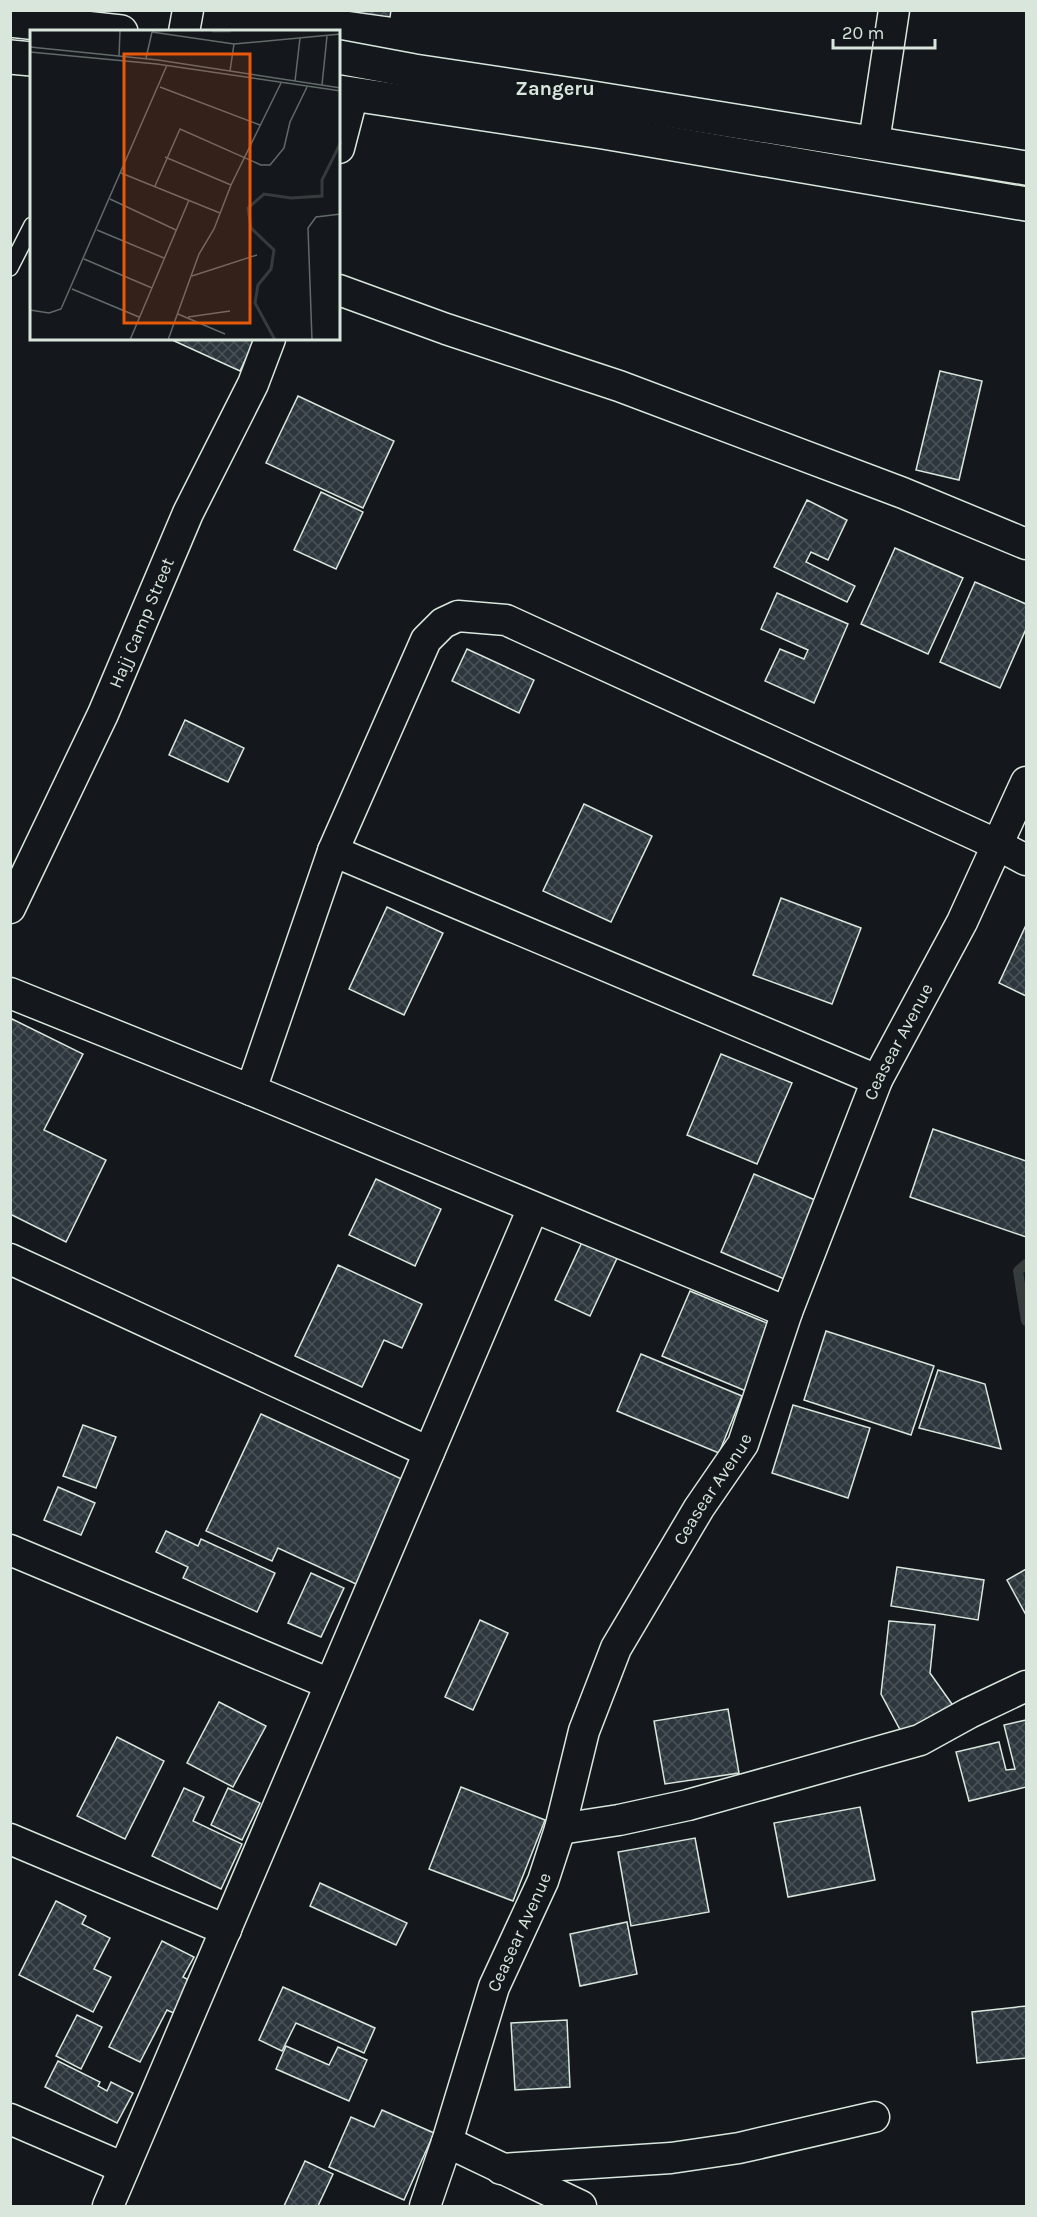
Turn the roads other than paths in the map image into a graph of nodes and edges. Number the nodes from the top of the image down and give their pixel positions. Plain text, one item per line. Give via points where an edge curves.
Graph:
1 (188, 10) edge
2 (894, 10) edge
3 (10, 20) edge
4 (103, 30) edge
5 (184, 30) edge
6 (10, 57) edge
7 (340, 57) edge
8 (30, 59) edge
9 (346, 93) edge
10 (340, 140) edge
11 (874, 142) junction
12 (1026, 168) edge
13 (1026, 204) edge
14 (30, 229) edge
15 (10, 268) edge
16 (340, 290) edge
17 (270, 340) edge
18 (1026, 544) edge
19 (1026, 782) edge
20 (998, 845) junction
21 (333, 851) junction
22 (1026, 860) edge
23 (10, 908) edge
24 (10, 993) edge
25 (877, 1080) junction
26 (251, 1090) junction
27 (532, 1208) junction
28 (10, 1259) edge
29 (787, 1312) junction
30 (429, 1452) junction
31 (10, 1550) edge
32 (330, 1684) junction
33 (1026, 1686) edge
34 (560, 1829) junction
35 (10, 1839) edge
36 (226, 1930) junction
37 (874, 2117) dead end
38 (10, 2119) edge
39 (447, 2142) junction
40 (124, 2168) junction
41 (501, 2169) junction
42 (108, 2206) edge
43 (425, 2206) edge
44 (581, 2206) edge

1 - 5 street
2 - 11 street
3 - 4 street
6 - 8 street
7 - 11 street
9 - 10 street
9 - 13 street
11 - 12 street
14 - 15 lane
16 - 18 street via 619,386
17 - 23 street, Hajj Camp Street via 253,384 188,513 103,714
19 - 20 street, Ceasear Avenue
20 - 21 street via 506,620 458,616 443,623 426,640
20 - 22 street
20 - 25 street, Ceasear Avenue via 962,922
21 - 25 street
21 - 26 street
24 - 26 street
25 - 29 street, Ceasear Avenue
26 - 27 street
27 - 29 street
27 - 30 street
28 - 30 street
29 - 34 street, Ceasear Avenue via 742,1444 616,1648 584,1731
30 - 32 street
31 - 32 street
32 - 36 street
33 - 34 street via 920,1740 688,1805
34 - 39 street, Ceasear Avenue via 543,1881 494,1987
35 - 36 street
36 - 40 street
37 - 41 street via 739,2148 671,2158
38 - 40 street
39 - 41 street
39 - 43 street, Ceasear Avenue
40 - 42 street
41 - 44 street

